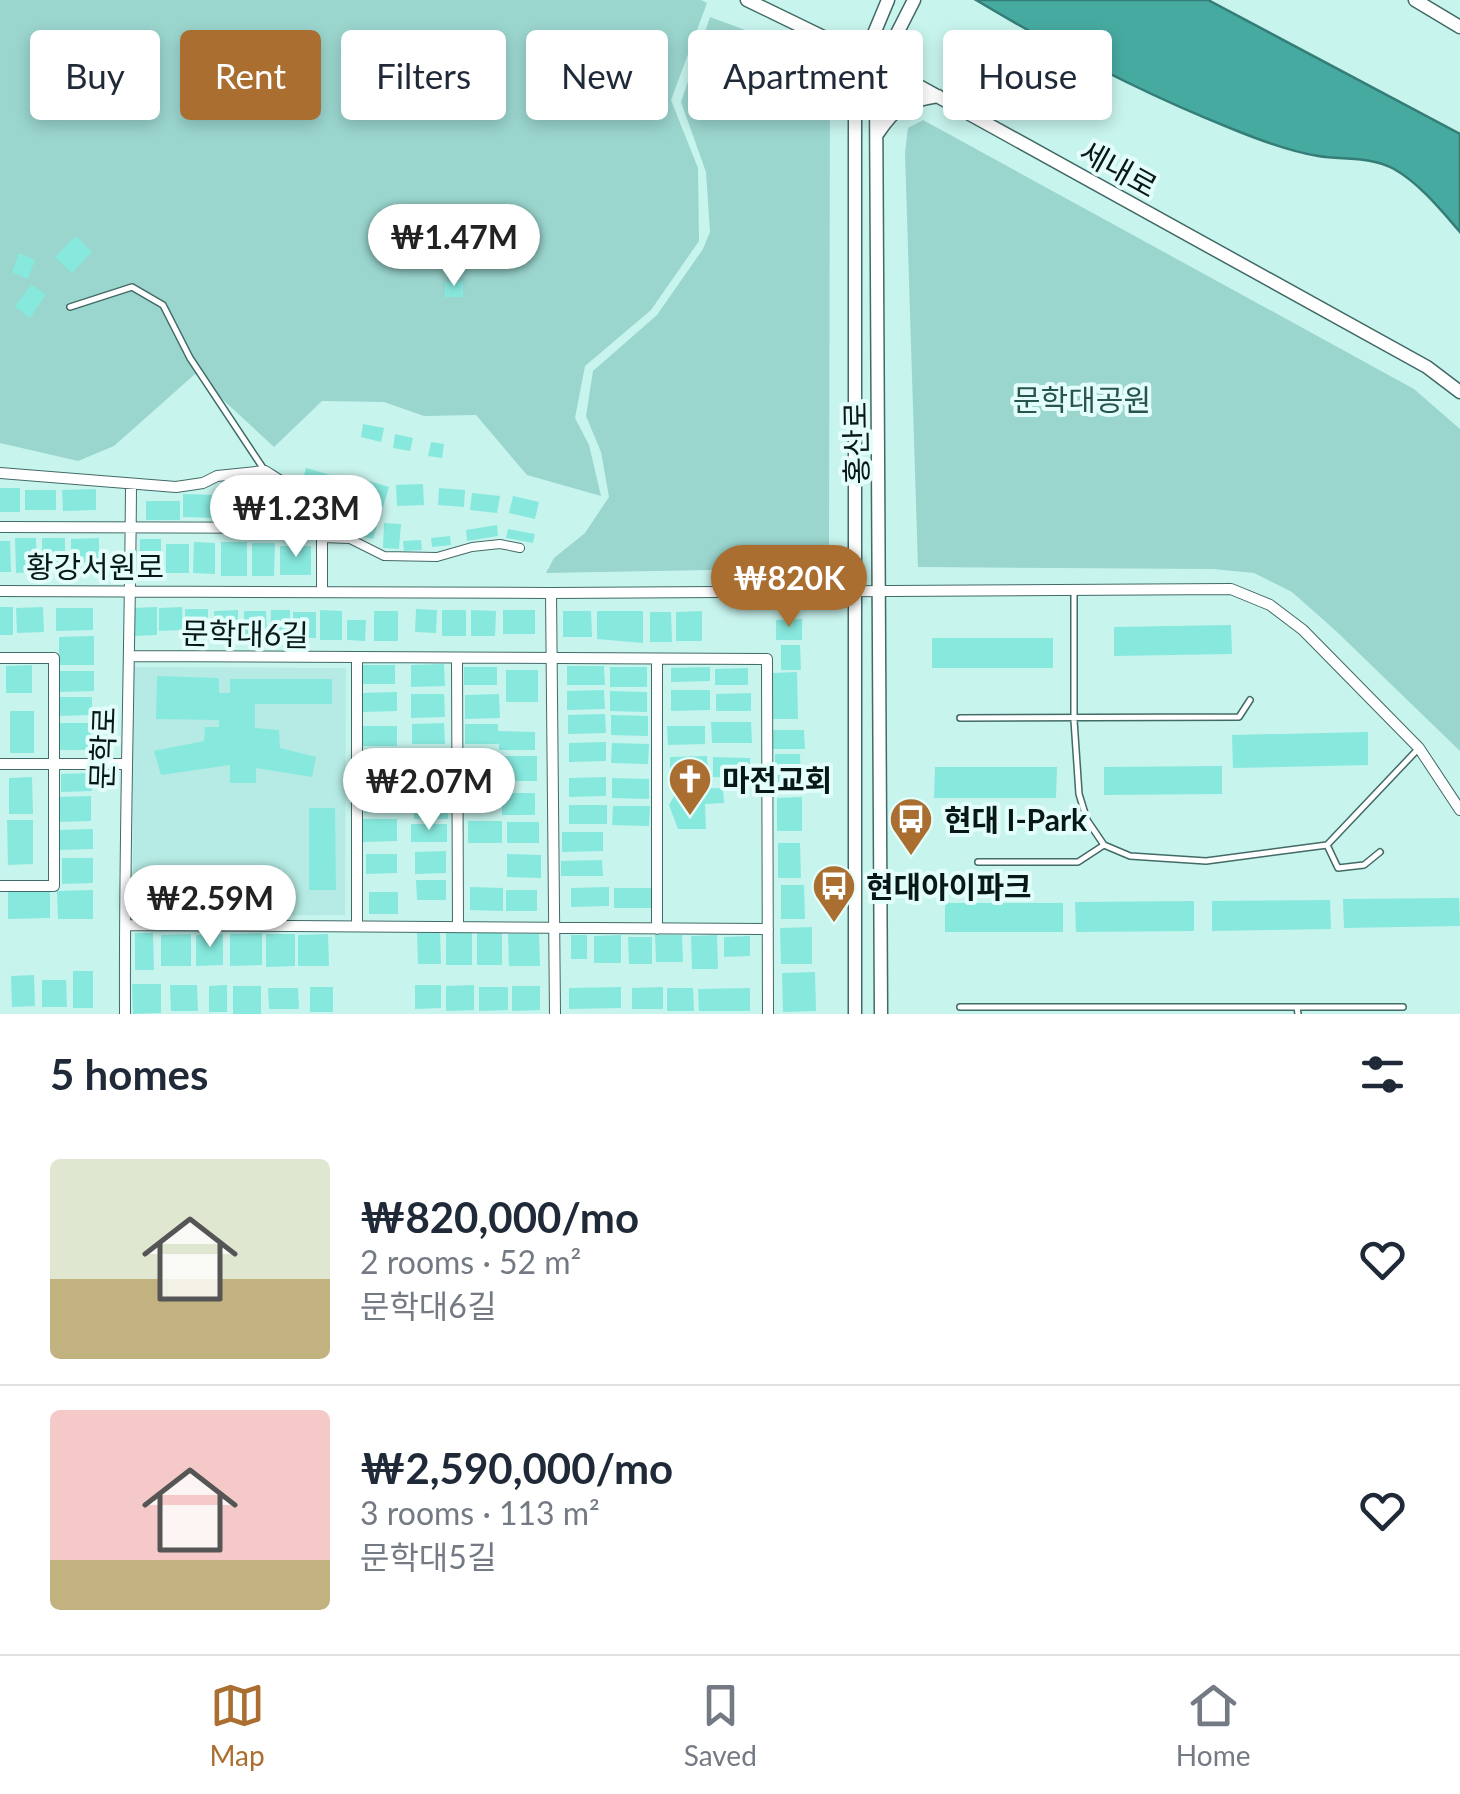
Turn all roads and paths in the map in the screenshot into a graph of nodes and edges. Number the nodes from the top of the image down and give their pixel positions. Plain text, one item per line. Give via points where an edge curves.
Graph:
1 (747, 0) edge
2 (888, 0) edge
3 (914, 0) edge
4 (1415, 0) edge
5 (1460, 27) edge
6 (809, 30) edge
7 (872, 30) edge
8 (897, 30) edge
9 (923, 88) edge
10 (938, 96) junction
11 (855, 120) edge
12 (876, 120) edge
13 (876, 135) junction
14 (70, 307) dead end
15 (1460, 392) edge
16 (265, 471) junction
17 (0, 473) edge
18 (131, 485) junction
19 (0, 527) edge
20 (131, 528) junction
21 (312, 528) junction
22 (322, 538) junction
23 (520, 548) dead end
24 (881, 589) junction
25 (1074, 589) junction
26 (854, 590) junction
27 (0, 591) edge
28 (131, 591) junction
29 (322, 592) junction
30 (551, 593) junction
31 (131, 656) junction
32 (0, 658) edge
33 (457, 659) junction
34 (551, 659) junction
35 (657, 659) junction
36 (357, 660) junction
37 (1250, 700) dead end
38 (960, 718) dead end
39 (1074, 720) junction
40 (1419, 748) junction
41 (0, 764) edge
42 (54, 764) junction
43 (125, 764) junction
44 (1460, 810) edge
45 (1104, 845) junction
46 (1327, 845) junction
47 (1380, 852) dead end
48 (978, 862) dead end
49 (0, 886) edge
50 (125, 925) junction
51 (357, 926) junction
52 (458, 927) junction
53 (554, 928) junction
54 (657, 929) junction
55 (768, 929) junction
56 (1403, 1006) dead end
57 (960, 1007) dead end
58 (1297, 1010) edge
59 (125, 1014) edge
60 (555, 1014) edge
61 (768, 1014) edge
62 (855, 1014) edge
63 (881, 1014) edge

1 - 6 street, 세내로
2 - 7 street, 홍산로
3 - 8 street, 홍산로
4 - 5 street
9 - 10 street, 세내로
10 - 13 street via 910,100
10 - 15 street, 세내로
11 - 26 street, 홍산로
12 - 13 street, 홍산로
13 - 24 street, 홍산로
14 - 16 lane via 132,287 163,305
16 - 18 street via 176,487
16 - 21 street via 289,487
17 - 18 street
18 - 20 street, 문학로
19 - 20 street
20 - 21 street
20 - 28 street, 문학로
21 - 22 street
22 - 23 street via 350,539 384,556 436,557 500,544
22 - 29 street
24 - 25 street, 황강서원로
24 - 26 street, 황강서원로
24 - 63 street, 홍산로
25 - 39 lane
25 - 40 street, 황강서원로 via 1230,589 1270,605
26 - 30 street, 황강서원로
26 - 62 street, 홍산로
27 - 28 street, 황강서원로
28 - 29 street, 황강서원로
28 - 31 street, 문학로
29 - 30 street, 황강서원로
30 - 34 street
31 - 36 street, 문학대6길
31 - 43 street, 문학로
32 - 42 street via 54,658
33 - 34 street, 문학대6길
33 - 36 street, 문학대6길
33 - 52 street
34 - 35 street, 문학대6길
34 - 53 street
35 - 54 street
35 - 55 street, 문학대6길 via 767,659
36 - 51 street
37 - 39 lane via 1239,717
38 - 39 lane
39 - 45 lane via 1078,794
40 - 44 street, 황강서원로
40 - 46 lane
41 - 42 street
42 - 43 street
42 - 49 street via 54,886
43 - 50 street, 문학로
45 - 46 lane via 1130,856 1206,861
45 - 48 lane via 1078,862
46 - 47 lane via 1338,868 1364,865
50 - 51 street
50 - 59 street, 문학로
51 - 52 street
52 - 53 street
53 - 54 street
53 - 60 street
54 - 55 street
55 - 61 street
56 - 58 lane
57 - 58 lane

